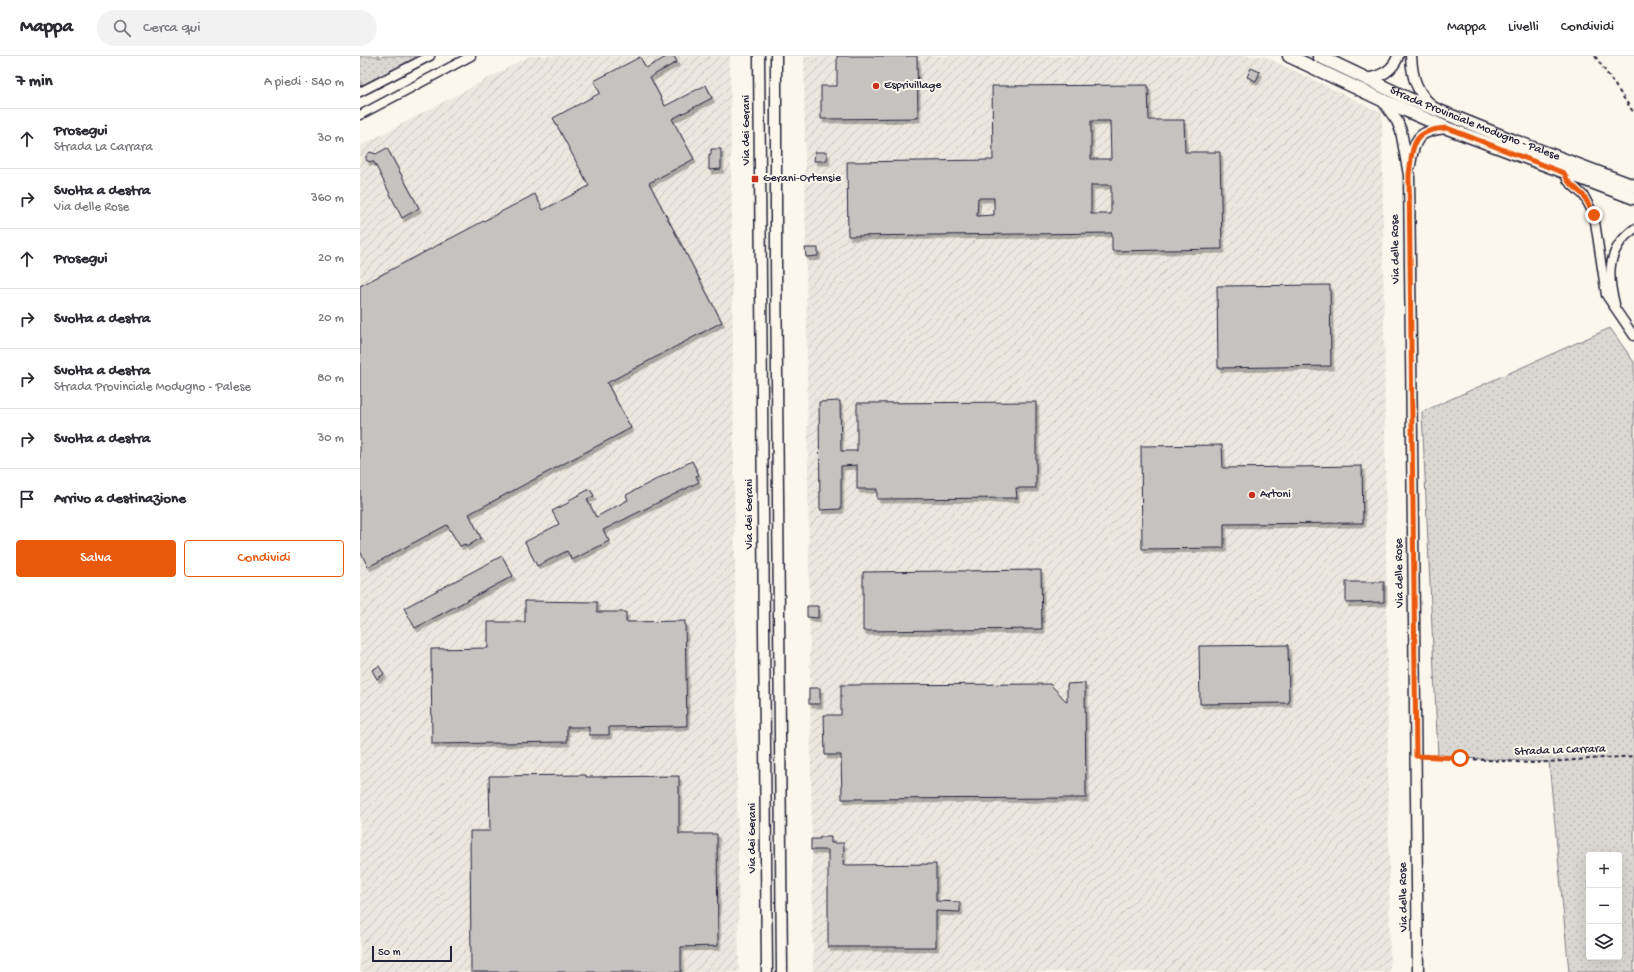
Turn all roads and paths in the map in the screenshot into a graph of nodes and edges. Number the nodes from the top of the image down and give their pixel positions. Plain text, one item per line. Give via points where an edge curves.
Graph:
1 (430, 56) edge
2 (471, 56) edge
3 (759, 56) edge
4 (776, 56) edge
5 (1289, 56) edge
6 (1319, 56) edge
7 (1398, 56) edge
8 (1411, 56) edge
9 (1595, 56) edge
10 (1366, 78) junction
11 (360, 92) edge
12 (1382, 100) junction
13 (1434, 109) junction
14 (1634, 113) edge
15 (360, 115) edge
16 (1447, 128) junction
17 (1564, 173) junction
18 (1409, 175) junction
19 (1634, 186) edge
20 (1634, 198) edge
21 (1634, 229) edge
22 (1618, 313) junction
23 (1634, 336) edge
24 (1416, 756) junction
25 (1634, 756) edge
26 (767, 972) edge
27 (782, 972) edge
28 (1418, 972) edge

1 - 11 street
2 - 15 street
3 - 26 street, Via dei Gerani
4 - 27 street
5 - 12 main road, Strada Provinciale Modugno - Palese
6 - 10 main road, Strada Provinciale Modugno - Palese
7 - 10 street via 1388,72
8 - 13 street via 1415,84 1422,98
9 - 14 path
10 - 13 main road, Strada Provinciale Modugno - Palese
12 - 16 main road, Strada Provinciale Modugno - Palese
12 - 18 street via 1401,130
13 - 19 main road, Strada Provinciale Modugno - Palese
16 - 17 main road, Strada Provinciale Modugno - Palese
16 - 18 street via 1431,129 1421,133 1414,144
17 - 20 main road, Strada Provinciale Modugno - Palese
17 - 22 street via 1568,181 1584,196 1594,215 1606,295
18 - 24 street, Via delle Rose
21 - 22 street via 1622,238 1613,254 1611,290
22 - 23 street
24 - 25 path, Strada La Carrara via 1532,763
24 - 28 street, Via delle Rose

